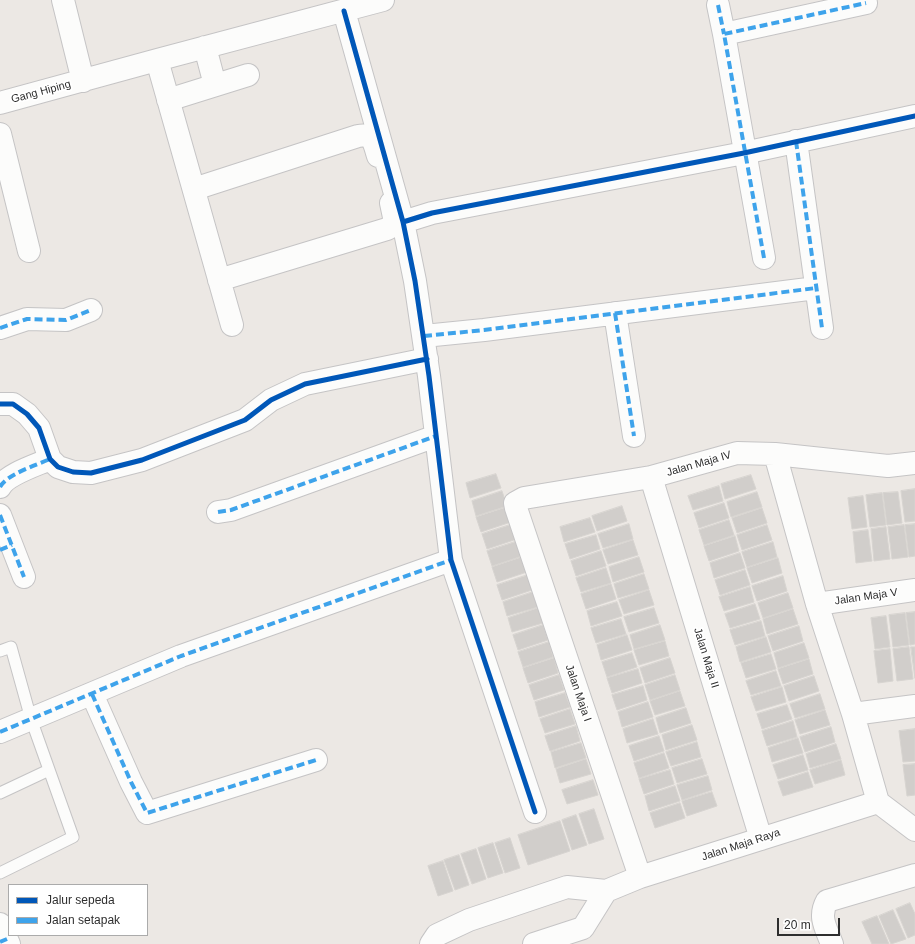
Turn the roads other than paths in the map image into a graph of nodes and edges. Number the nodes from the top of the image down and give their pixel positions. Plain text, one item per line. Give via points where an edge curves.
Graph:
1 (63, 0) edge
2 (383, 0) edge
3 (866, 3) dead end
4 (718, 5) dead end
5 (344, 10) junction
6 (724, 34) junction
7 (205, 47) junction
8 (157, 60) junction
9 (248, 75) dead end
10 (83, 81) junction
11 (215, 85) junction
12 (168, 100) junction
13 (0, 103) edge
14 (915, 116) edge
15 (0, 134) edge
16 (796, 141) junction
17 (744, 153) junction
18 (194, 189) junction
19 (403, 222) junction
20 (29, 251) dead end
21 (764, 258) dead end
22 (219, 280) junction
23 (816, 288) junction
24 (91, 310) dead end
25 (616, 313) junction
26 (232, 325) dead end
27 (0, 328) edge
28 (822, 328) dead end
29 (424, 336) junction
30 (427, 359) junction
31 (0, 404) edge
32 (436, 436) junction
33 (634, 436) dead end
34 (774, 454) junction
35 (50, 459) junction
36 (915, 463) edge
37 (651, 477) junction
38 (0, 487) edge
39 (516, 508) joint
40 (218, 512) dead end
41 (0, 515) edge
42 (6, 548) edge
43 (451, 560) junction
44 (24, 577) dead end
45 (915, 590) edge
46 (816, 604) junction
47 (0, 651) edge
48 (92, 694) junction
49 (915, 706) edge
50 (852, 714) junction
51 (31, 719) junction
52 (0, 732) edge
53 (316, 760) dead end
54 (50, 770) junction
55 (0, 793) edge
56 (878, 802) junction
57 (535, 812) dead end
58 (915, 830) edge
59 (760, 839) junction
60 (0, 873) edge
61 (915, 876) edge
62 (640, 877) junction
63 (606, 891) junction
64 (431, 944) edge
65 (534, 944) edge
66 (832, 944) edge

1 - 10 street
2 - 5 street, Gang Hiping
3 - 6 street
4 - 6 street
5 - 7 street, Gang Hiping
5 - 19 street
6 - 17 street
7 - 8 street, Gang Hiping
7 - 11 street
8 - 10 street, Gang Hiping
8 - 12 street
9 - 11 street
10 - 13 street, Gang Hiping
11 - 12 street
12 - 18 street
14 - 16 street
15 - 20 street
16 - 17 street
16 - 23 street
17 - 19 street via 432,213
17 - 21 street
18 - 22 street
18 - 22 street via 364,134 374,141 395,217 395,222 387,229
19 - 29 street
22 - 26 street
23 - 25 street
23 - 28 street
24 - 27 street via 66,320 27,319
25 - 29 street
25 - 33 street
29 - 30 street
30 - 32 street
30 - 35 street via 305,384 271,400 245,420 142,460 91,473 73,472 58,467
31 - 35 street via 13,404 28,414 39,428
32 - 40 street via 231,510
32 - 43 street
34 - 36 street, Jalan Maja IV via 888,466
34 - 37 street, Jalan Maja IV via 737,453
34 - 46 street
35 - 38 street via 16,474
37 - 39 street, Jalan Maja IV via 524,498 515,503
37 - 59 street, Jalan Maja II
39 - 62 street, Jalan Maja I
41 - 42 street
42 - 44 street
43 - 48 street via 181,656
43 - 57 street
45 - 46 street, Jalan Maja V
46 - 50 street
47 - 51 lane via 11,647
48 - 51 street
48 - 53 street via 146,813
49 - 50 street
50 - 56 street
51 - 52 street
51 - 54 lane
54 - 55 lane
54 - 60 lane via 74,837
56 - 58 street
56 - 59 street, Jalan Maja Raya
59 - 62 street, Jalan Maja Raya
61 - 66 street via 828,901 823,908 822,916
62 - 63 street, Jalan Maja Raya
63 - 64 street via 567,887 469,920 437,935
63 - 65 street via 583,928

